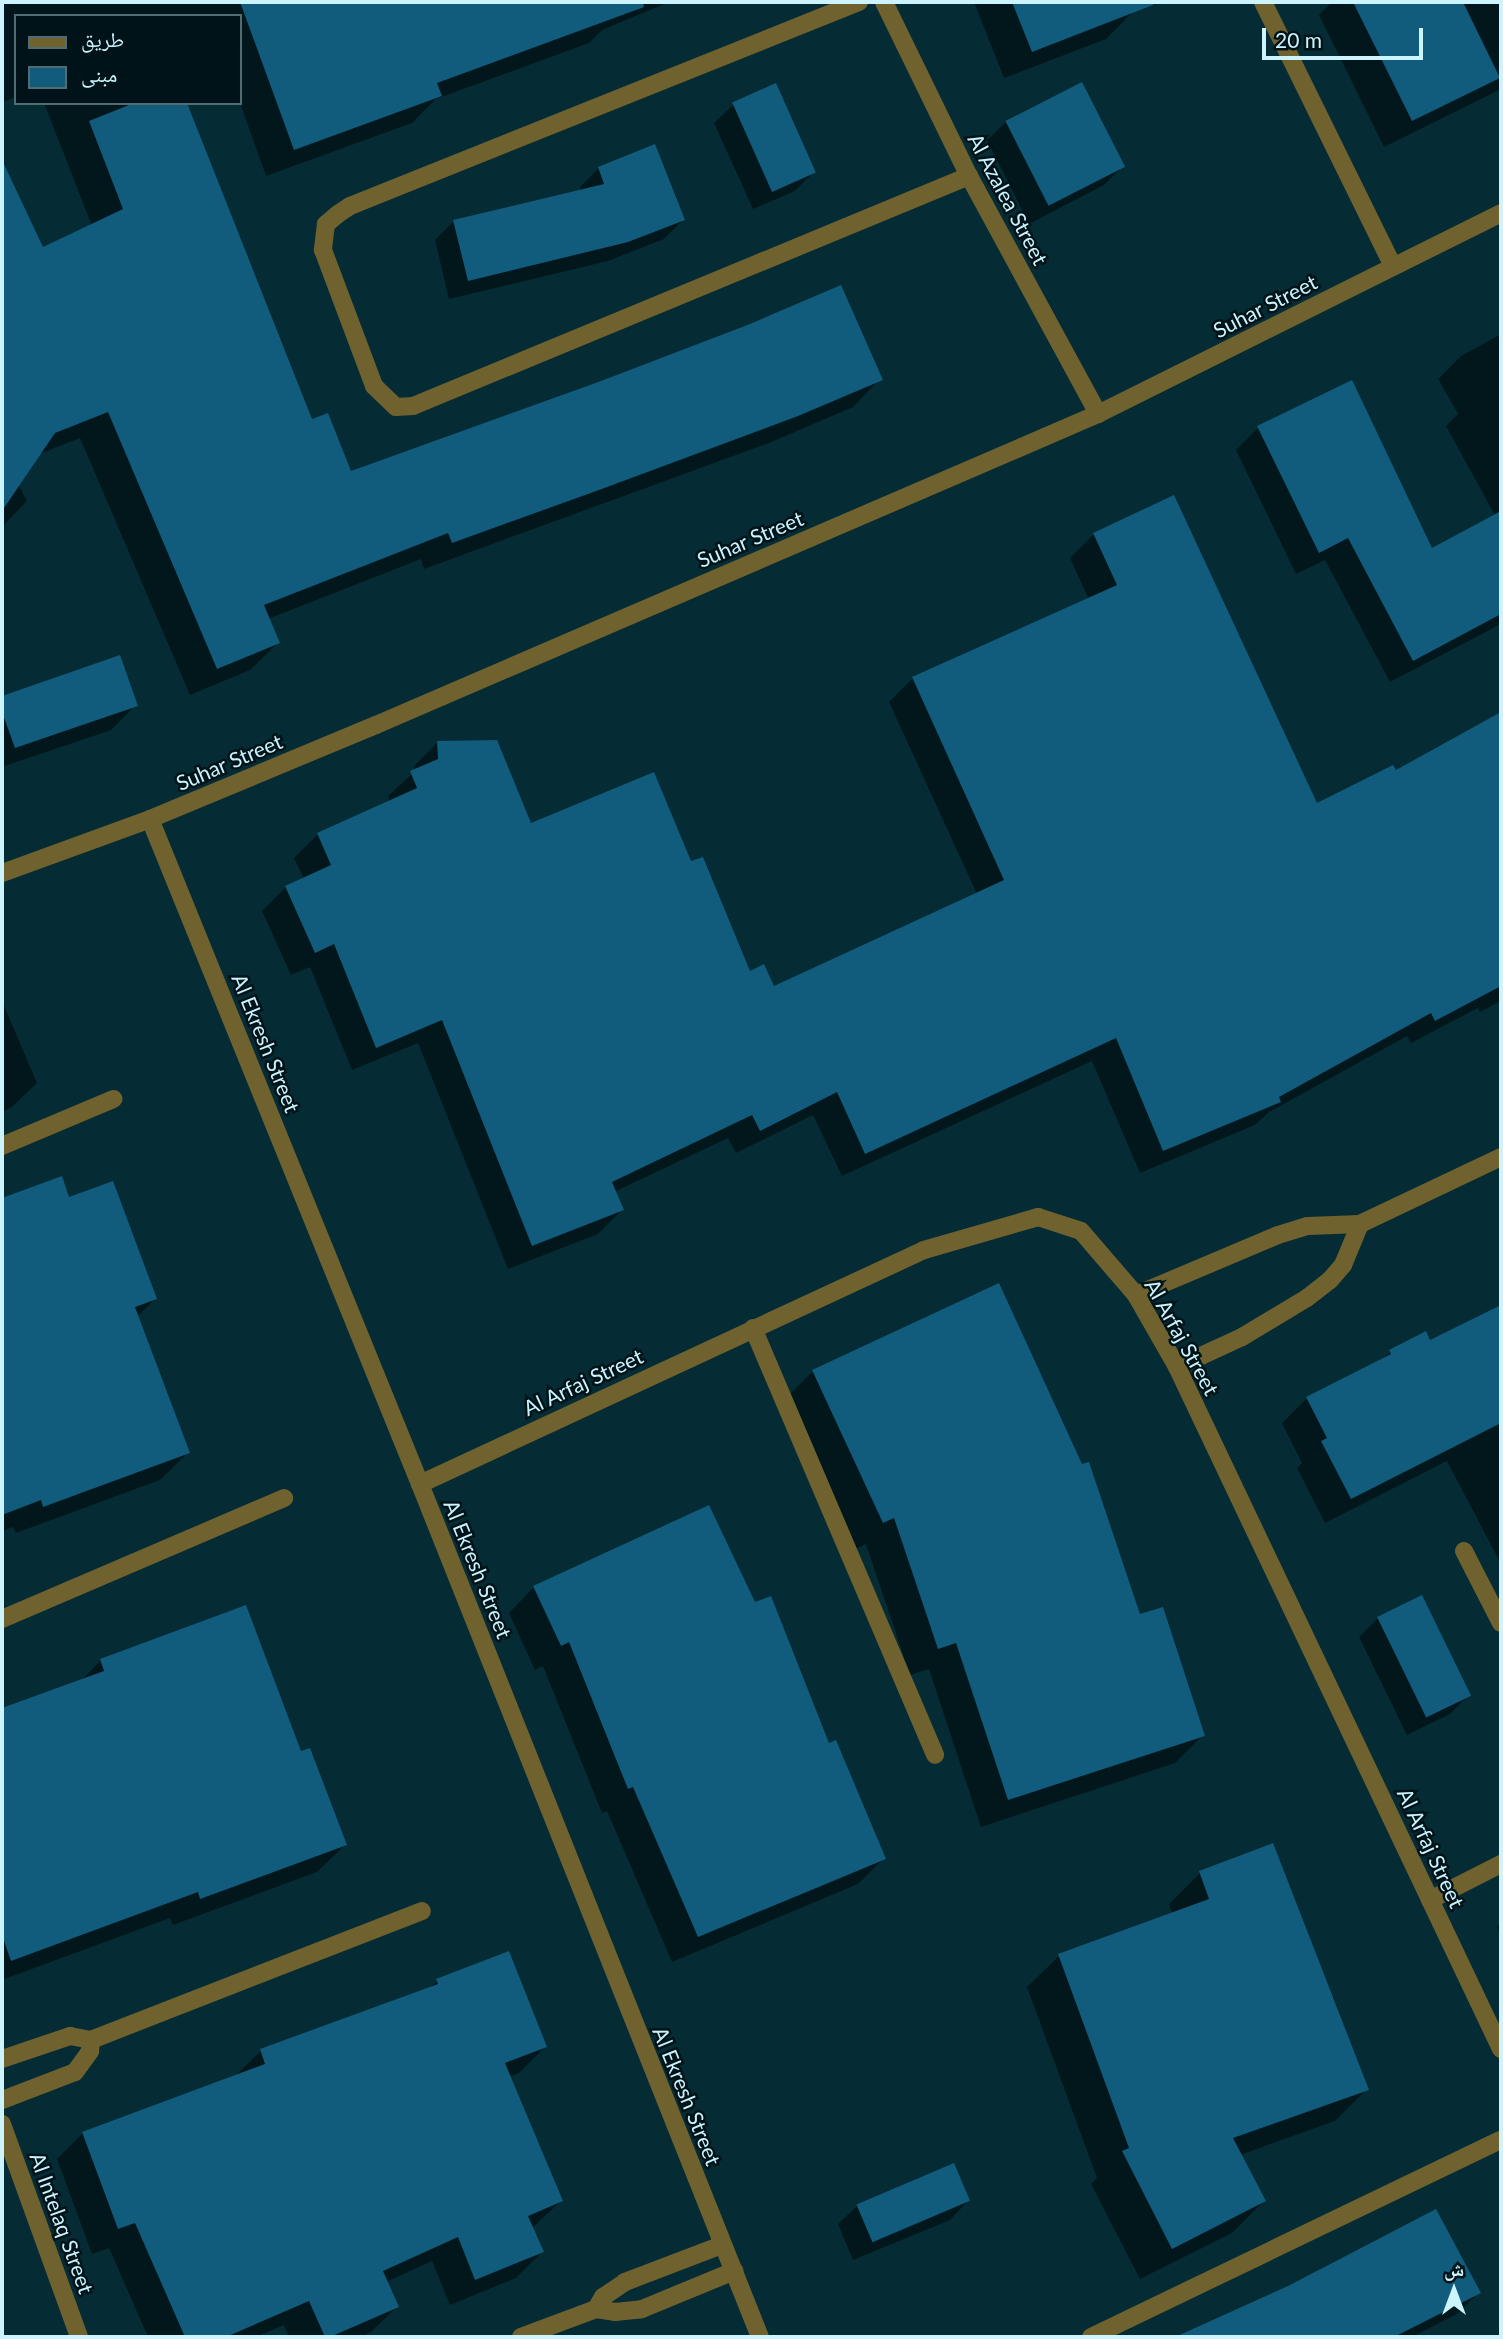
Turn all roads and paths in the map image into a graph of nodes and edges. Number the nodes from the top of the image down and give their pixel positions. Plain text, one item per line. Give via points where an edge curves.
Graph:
1 (859, 2) edge
2 (884, 2) edge
3 (1263, 2) edge
4 (969, 176) junction
5 (1501, 214) edge
6 (1393, 266) junction
7 (1098, 414) junction
8 (150, 819) junction
9 (2, 873) edge
10 (113, 1100) dead end
11 (2, 1146) edge
12 (1501, 1157) edge
13 (1360, 1224) junction
14 (1136, 1295) junction
15 (753, 1328) junction
16 (1177, 1367) junction
17 (420, 1484) junction
18 (284, 1498) dead end
19 (1464, 1551) dead end
20 (2, 1619) edge
21 (1501, 1623) edge
22 (935, 1755) dead end
23 (1501, 1864) edge
24 (1430, 1900) junction
25 (422, 1911) dead end
26 (91, 2040) junction
27 (1501, 2049) edge
28 (2, 2059) edge
29 (2, 2100) edge
30 (2, 2124) edge
31 (1501, 2140) edge
32 (722, 2245) junction
33 (734, 2271) junction
34 (596, 2309) junction
35 (79, 2337) edge
36 (521, 2337) edge
37 (760, 2337) edge
38 (1091, 2337) edge

1 - 4 street via 338,214 326,224 323,250 374,386 396,407 413,406
2 - 4 street, Al Azalea Street
3 - 6 street
4 - 7 street, Al Azalea Street
5 - 6 street, Suhar Street
6 - 7 street, Suhar Street
7 - 8 street, Suhar Street
8 - 9 street, Suhar Street
8 - 17 street, Al Ekresh Street
10 - 11 street
12 - 13 street
13 - 14 street via 1308,1226 1278,1235
13 - 16 street via 1343,1265 1322,1286 1242,1337
14 - 15 street, Al Arfaj Street via 1081,1231 1038,1217 924,1250
14 - 16 street, Al Arfaj Street
15 - 17 street, Al Arfaj Street
15 - 22 street
16 - 24 street, Al Arfaj Street
17 - 32 street, Al Ekresh Street
18 - 20 street
19 - 21 street
23 - 24 street
24 - 27 street, Al Arfaj Street
25 - 26 street
26 - 28 street via 70,2036
26 - 29 street via 90,2051 75,2072
30 - 35 street, Al Intelaq Street
31 - 38 street
32 - 33 street, Al Ekresh Street
32 - 34 street via 625,2282 603,2297
33 - 34 street via 642,2309
33 - 37 street, Al Ekresh Street
34 - 36 street

